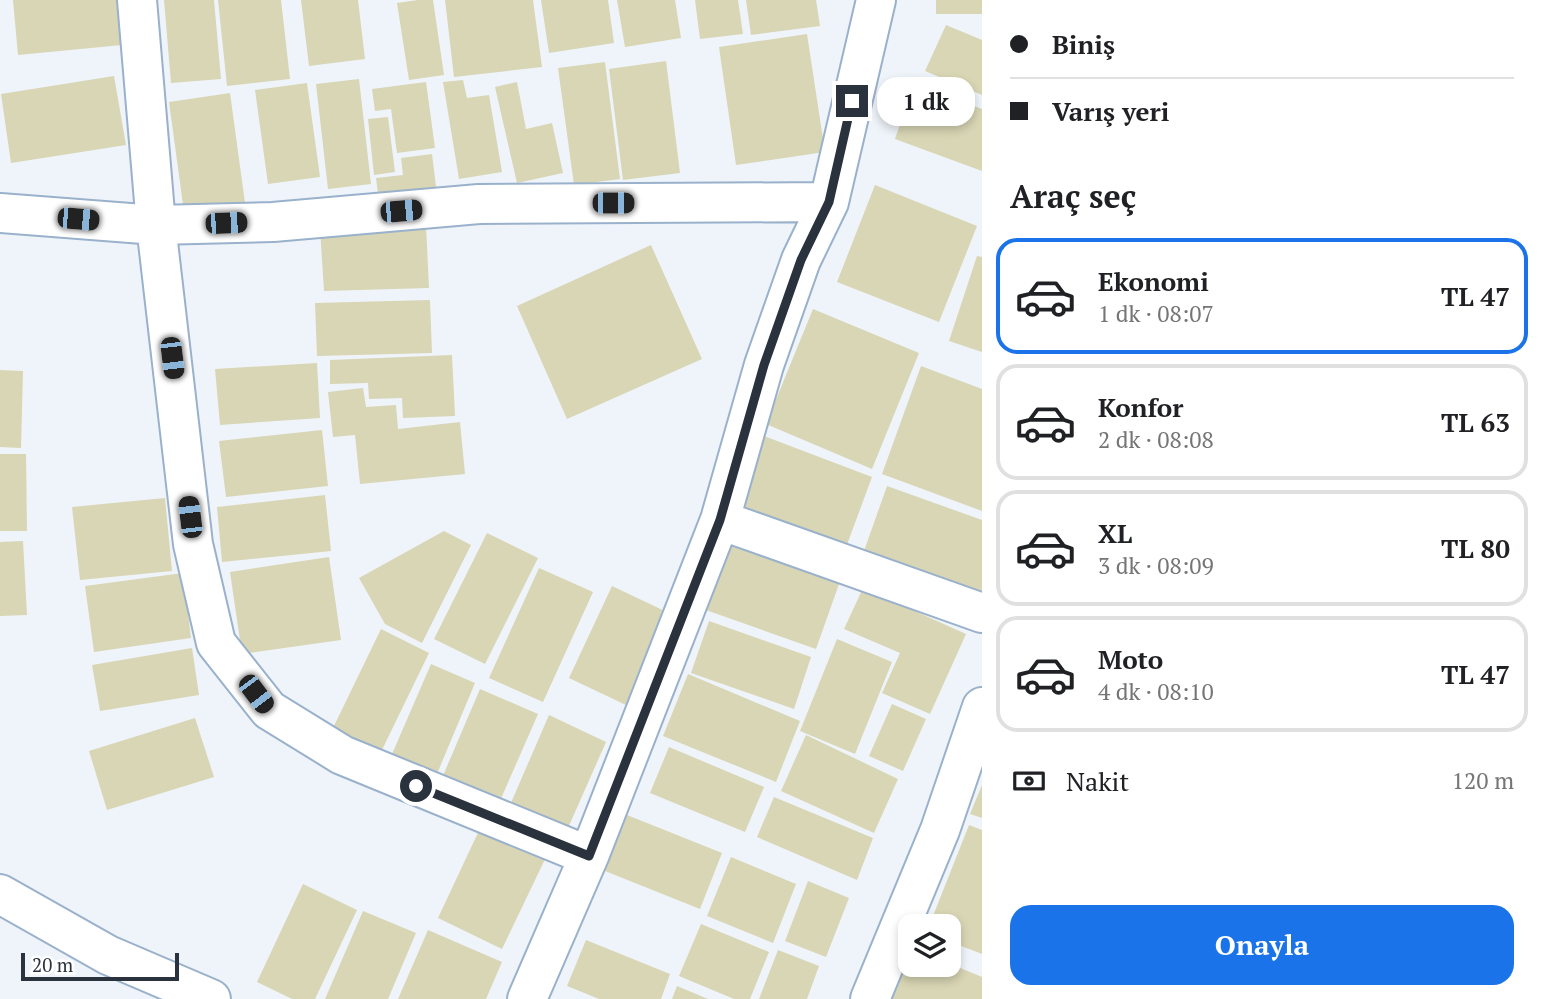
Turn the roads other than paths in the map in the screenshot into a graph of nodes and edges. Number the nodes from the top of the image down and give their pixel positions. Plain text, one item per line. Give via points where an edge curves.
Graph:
1 (136, 0) edge
2 (876, 0) edge
3 (829, 202) junction
4 (0, 213) edge
5 (156, 225) junction
6 (720, 520) junction
7 (982, 612) edge
8 (982, 707) edge
9 (589, 856) junction
10 (0, 894) edge
11 (211, 999) edge
12 (527, 999) edge
13 (870, 999) edge

1 - 5 street
2 - 3 street
3 - 5 street via 479,204 273,222
3 - 6 street via 801,260 764,365
4 - 5 street
5 - 9 street via 193,544 216,643 268,710 342,755
6 - 7 street
6 - 9 street
8 - 13 street via 940,830
9 - 12 street
10 - 11 street via 107,955

